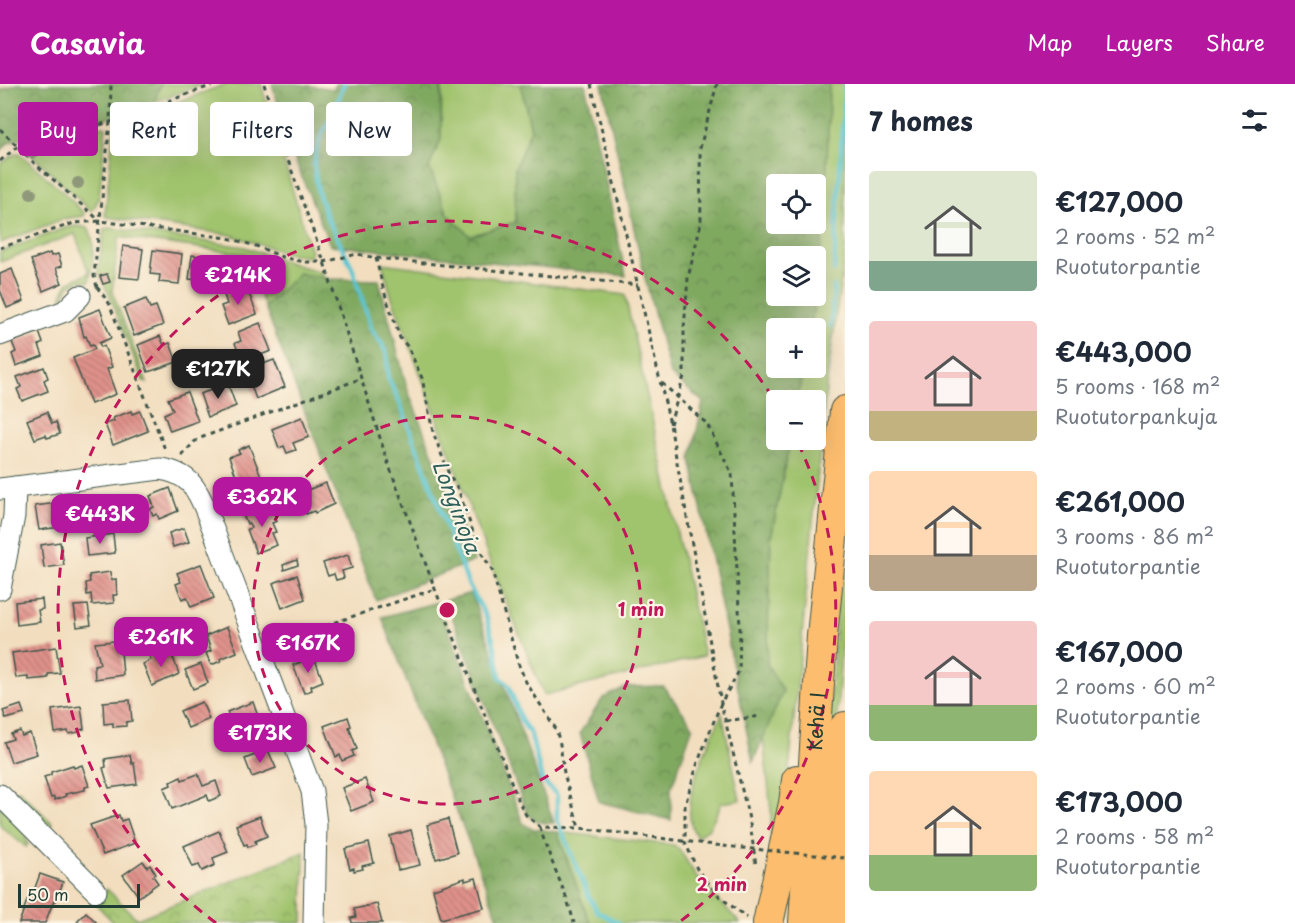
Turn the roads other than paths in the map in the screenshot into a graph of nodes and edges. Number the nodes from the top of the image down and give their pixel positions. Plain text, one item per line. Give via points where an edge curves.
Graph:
1 (89, 292) road end
2 (0, 335) edge
3 (845, 411) edge
4 (7, 488) edge
5 (0, 589) edge
6 (822, 636) junction
7 (845, 727) edge
8 (844, 771) edge
9 (0, 795) edge
10 (96, 891) dead end
11 (755, 917) edge
12 (314, 923) edge
13 (804, 923) edge
14 (833, 923) edge

1 - 2 street via 65,311
3 - 6 highway, Kehä I
4 - 5 street via 14,516
4 - 12 street via 148,470 172,470 188,479 201,498 312,791 316,824
6 - 11 highway via 806,695 794,803
6 - 13 highway, Kehä I
7 - 8 highway, Kehä I
8 - 14 highway, Kehä I
9 - 10 street

